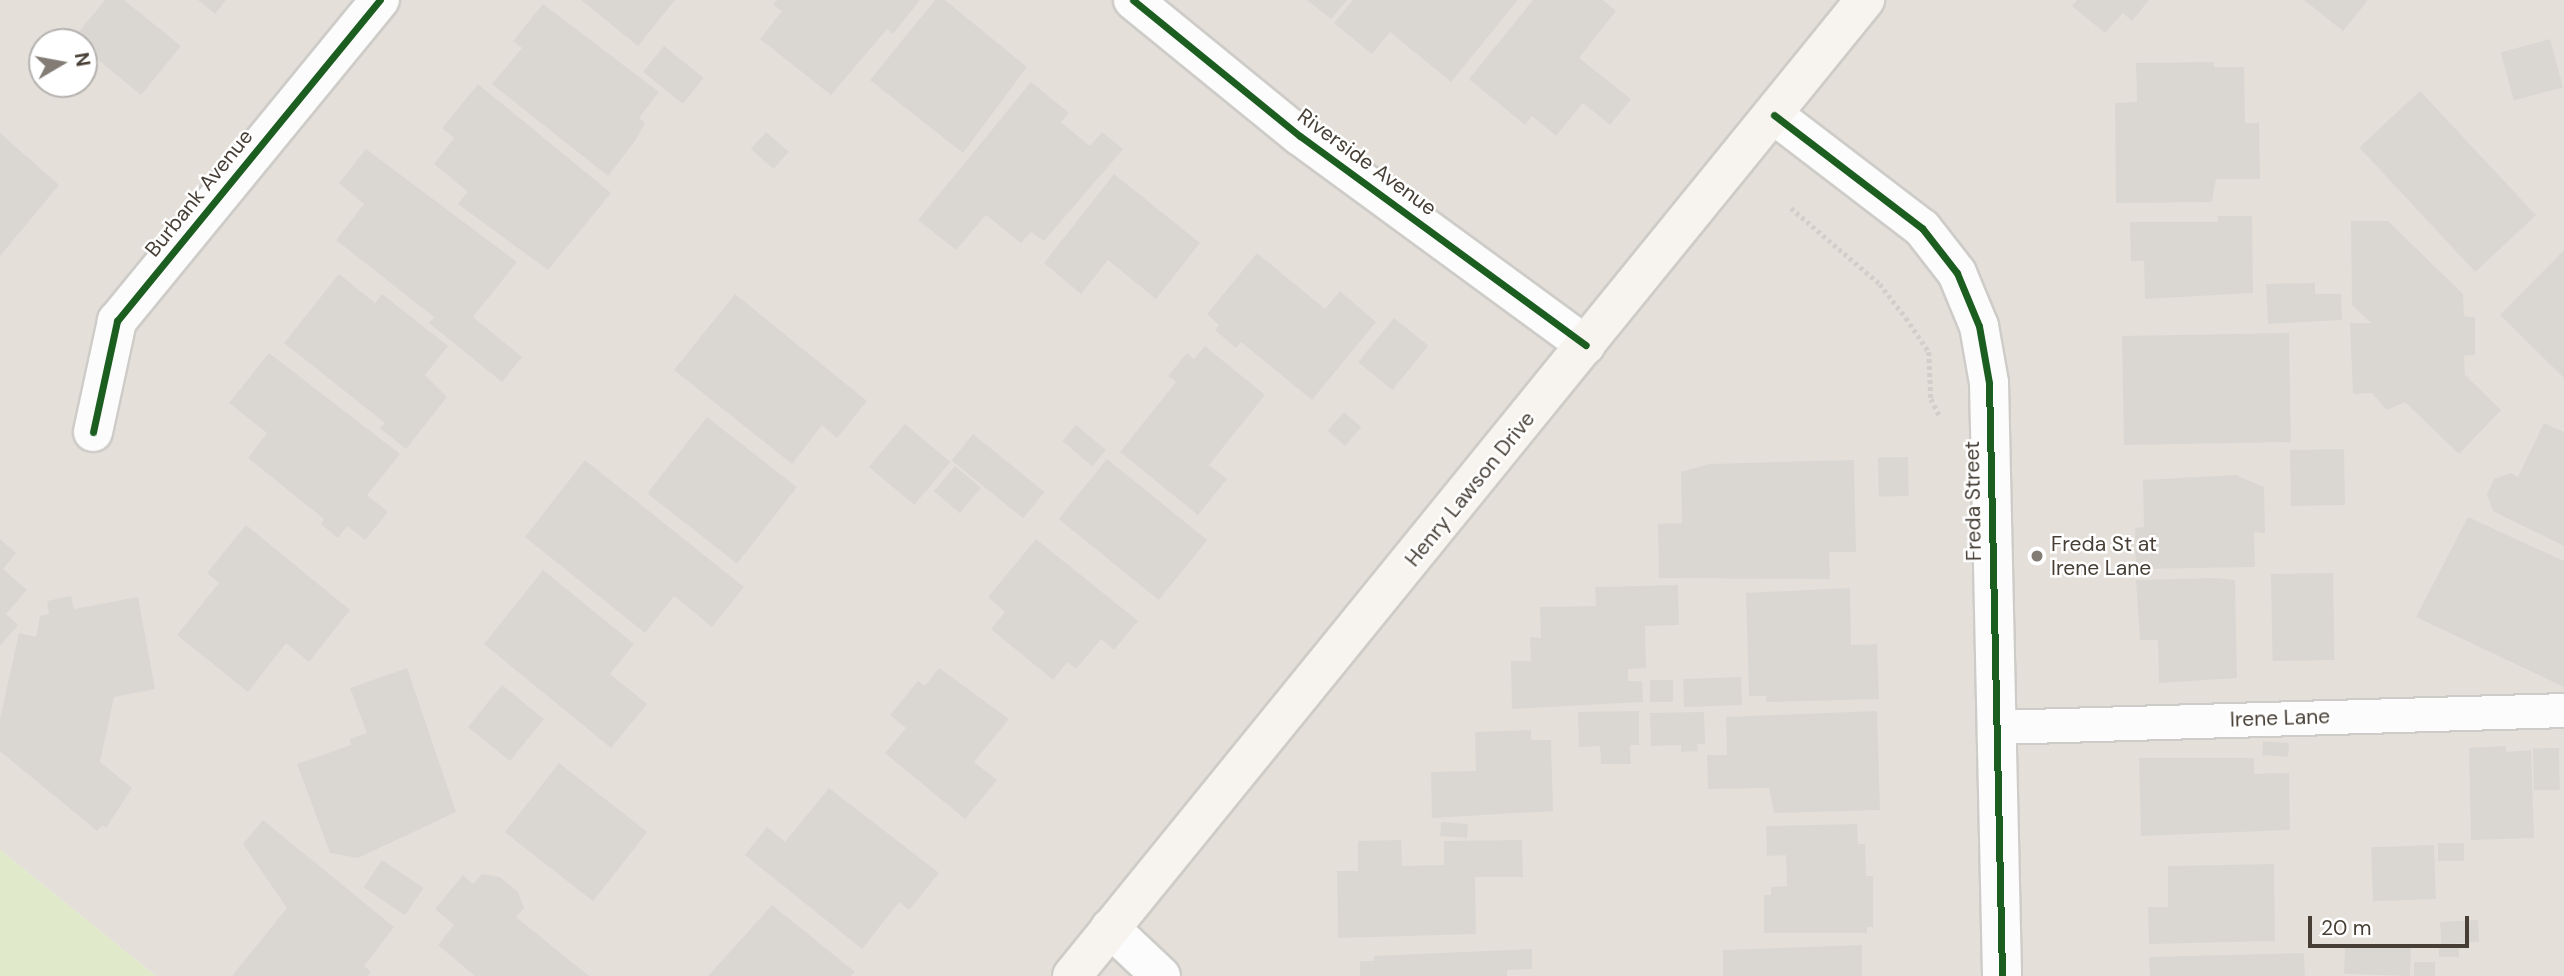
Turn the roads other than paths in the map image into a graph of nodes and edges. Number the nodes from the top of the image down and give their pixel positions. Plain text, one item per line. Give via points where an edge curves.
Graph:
1 (380, 0) edge
2 (1133, 0) edge
3 (1865, 0) edge
4 (1774, 115) junction
5 (1586, 345) junction
6 (93, 432) dead end
7 (2564, 710) edge
8 (1996, 727) junction
9 (1110, 928) junction
10 (1072, 976) edge
11 (1161, 976) edge
12 (2002, 976) edge

1 - 6 street, Burbank Avenue via 117,321
2 - 5 street, Riverside Avenue via 1300,136
3 - 4 main road, Henry Lawson Drive
4 - 5 main road, Henry Lawson Drive
4 - 8 street, Freda Street via 1922,228 1957,273 1979,326 1989,383
5 - 9 main road, Henry Lawson Drive
7 - 8 lane, Irene Lane
8 - 12 street, Freda Street
9 - 10 main road, Henry Lawson Drive
9 - 11 street

